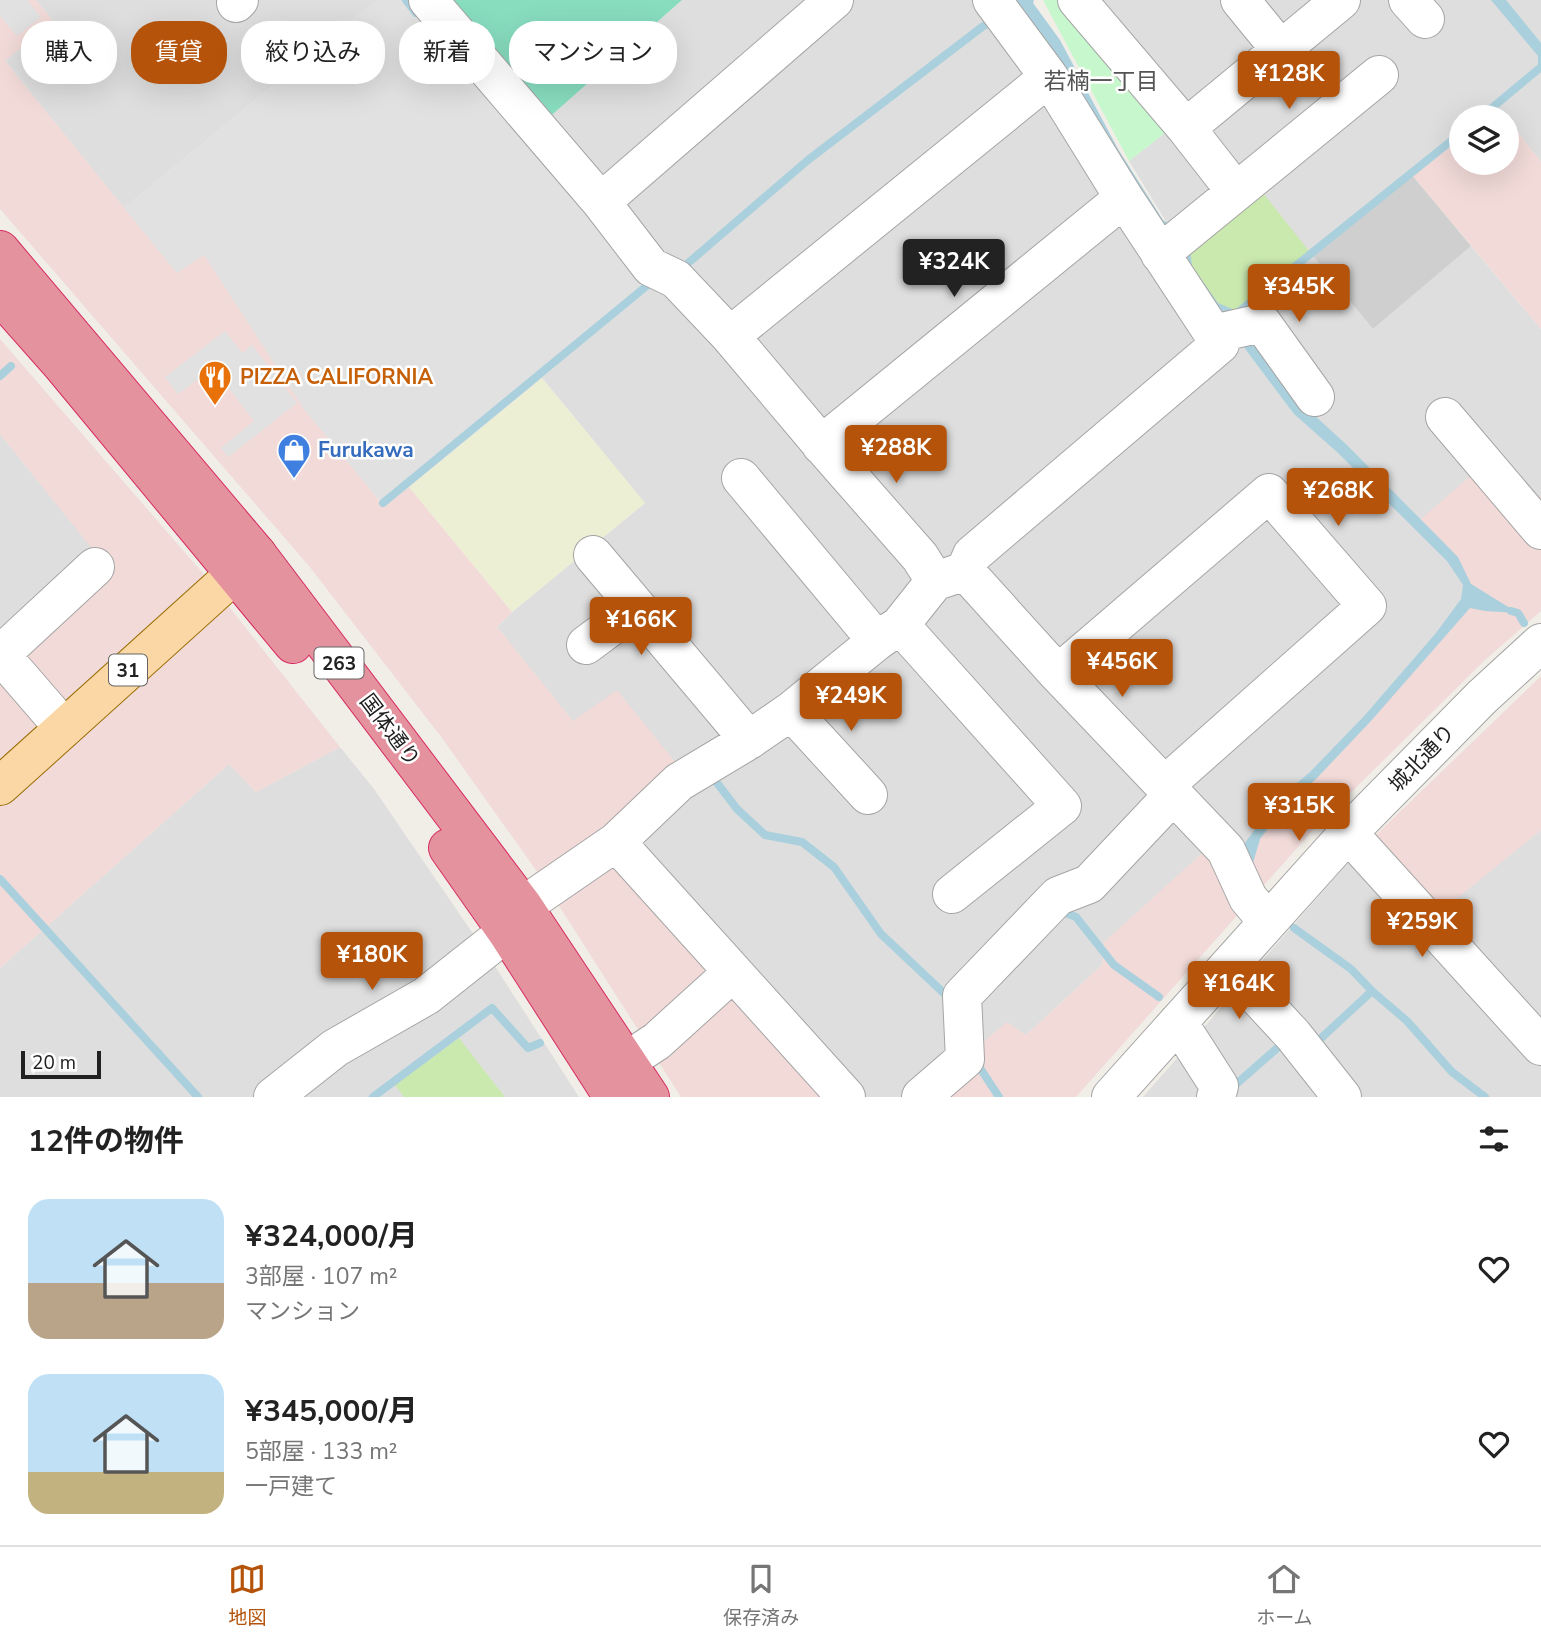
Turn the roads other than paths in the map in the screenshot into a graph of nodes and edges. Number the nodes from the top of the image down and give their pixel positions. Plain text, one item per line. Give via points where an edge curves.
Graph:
1 (428, 0) edge
2 (834, 0) edge
3 (1077, 0) edge
4 (1240, 0) edge
5 (1341, 0) edge
6 (995, 1) edge
7 (1280, 49) junction
8 (1379, 75) dead end
9 (1049, 77) junction
10 (1186, 128) junction
11 (1236, 192) junction
12 (1124, 198) junction
13 (601, 202) junction
14 (0, 250) edge
15 (1160, 254) junction
16 (0, 295) edge
17 (1230, 330) junction
18 (730, 336) junction
19 (1315, 397) dead end
20 (1445, 417) dead end
21 (821, 445) junction
22 (741, 478) dead end
23 (1541, 530) edge
24 (593, 555) dead end
25 (246, 563) junction
26 (95, 567) dead end
27 (950, 576) junction
28 (637, 607) junction
29 (880, 629) junction
30 (1541, 643) edge
31 (586, 645) dead end
32 (0, 655) edge
33 (1058, 674) junction
34 (791, 711) junction
35 (64, 728) junction
36 (741, 730) junction
37 (0, 786) edge
38 (1168, 790) junction
39 (868, 794) dead end
40 (1348, 833) junction
41 (616, 842) junction
42 (952, 894) dead end
43 (515, 919) junction
44 (1268, 922) junction
45 (1229, 966) junction
46 (733, 972) junction
47 (1178, 1022) junction
48 (1541, 1046) edge
49 (627, 1061) junction
50 (1218, 1092) edge
51 (273, 1097) edge
52 (613, 1097) edge
53 (650, 1097) edge
54 (846, 1097) edge
55 (921, 1097) edge
56 (1111, 1097) edge
57 (1342, 1097) edge

1 - 13 street
2 - 13 street
3 - 10 street
4 - 7 street
5 - 7 street
6 - 9 street
7 - 10 street
8 - 11 street
9 - 12 street
9 - 18 street
10 - 11 street
11 - 15 street
12 - 15 street
12 - 21 street
13 - 18 street via 652,267 676,279
14 - 25 highway, 国体通り / 263
15 - 17 street
16 - 25 highway, 国体通り / 263
17 - 19 street via 1262,323
17 - 27 street via 1220,344
18 - 21 street
20 - 23 street
21 - 27 street via 920,557
22 - 29 street
24 - 28 street
25 - 35 main road, 31
25 - 43 highway, 国体通り / 263
26 - 32 street
27 - 29 street
27 - 33 street
28 - 31 street
28 - 36 street
29 - 34 street
29 - 42 street via 1062,806
30 - 40 street, 城北通り via 1482,696
32 - 35 street
33 - 38 street
33 - 38 street via 1269,493 1367,606
34 - 36 street
34 - 39 street
35 - 37 main road, 31
36 - 41 street
38 - 44 street via 1226,850 1248,898
38 - 55 street via 1090,884 1058,896 962,996 965,1059
40 - 44 street, 城北通り
40 - 48 street
41 - 43 street
41 - 46 street
43 - 49 highway, 国体通り / 263
43 - 51 street via 426,996 335,1048
43 - 52 highway, 国体通り / 263
44 - 45 street, 城北通り
45 - 47 street, 城北通り
45 - 57 street
46 - 49 street via 657,1041
46 - 54 street
47 - 50 street
47 - 56 street, 城北通り
49 - 53 highway, 国体通り / 263

